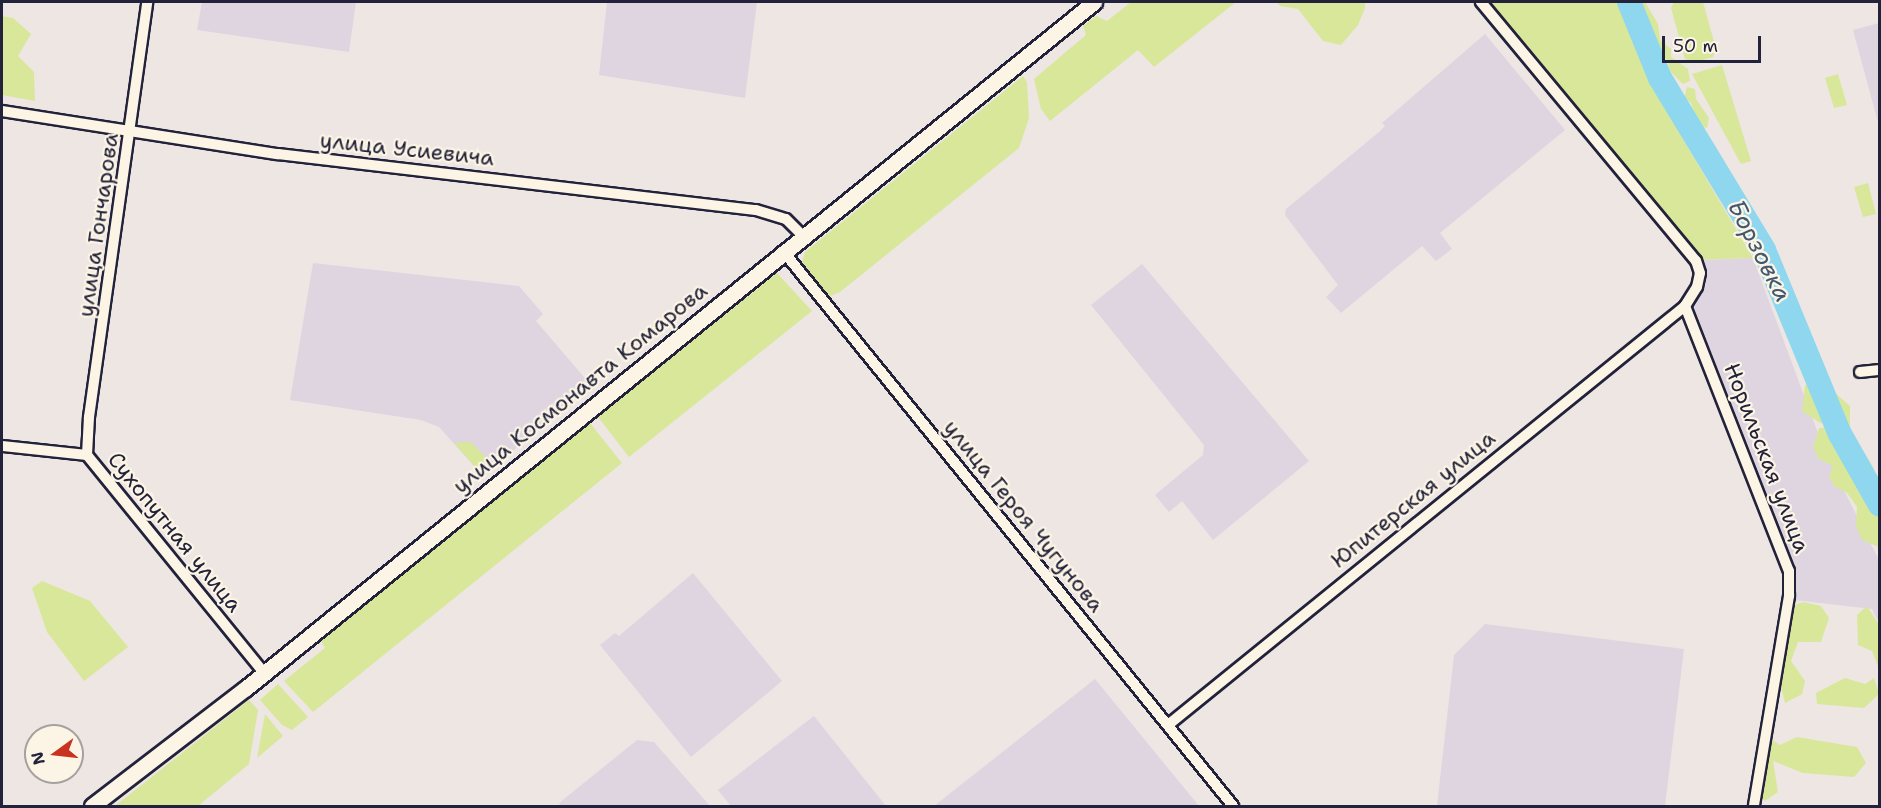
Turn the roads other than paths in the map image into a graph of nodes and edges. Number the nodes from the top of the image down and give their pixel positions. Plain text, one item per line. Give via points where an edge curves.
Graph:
1 (147, 2) edge
2 (1094, 2) edge
3 (1481, 2) edge
4 (2, 111) edge
5 (132, 130) junction
6 (802, 235) junction
7 (783, 251) junction
8 (1685, 306) junction
9 (1880, 370) edge
10 (1860, 372) dead end
11 (2, 446) edge
12 (87, 455) junction
13 (264, 673) junction
14 (1168, 725) junction
15 (92, 807) edge
16 (1233, 807) edge
17 (1754, 807) edge

1 - 5 street, улица Гончарова
2 - 6 street, улица Космонавта Комарова
3 - 8 street via 1696,261 1700,273 1697,286
4 - 5 street, улица Усиевича
5 - 6 street, улица Усиевича via 278,154 756,210 786,219
5 - 12 street, улица Гончарова via 89,417
6 - 7 street, улица Космонавта Комарова
7 - 13 street, улица Космонавта Комарова
7 - 14 street, улица Героя Чугунова
8 - 14 street, Юпитерская улица
8 - 17 street, Норильская улица via 1789,571 1789,596
9 - 10 street
11 - 12 street, Сухопутная улица
12 - 13 street, Сухопутная улица
13 - 15 street, улица Космонавта Комарова
14 - 16 street, улица Героя Чугунова

